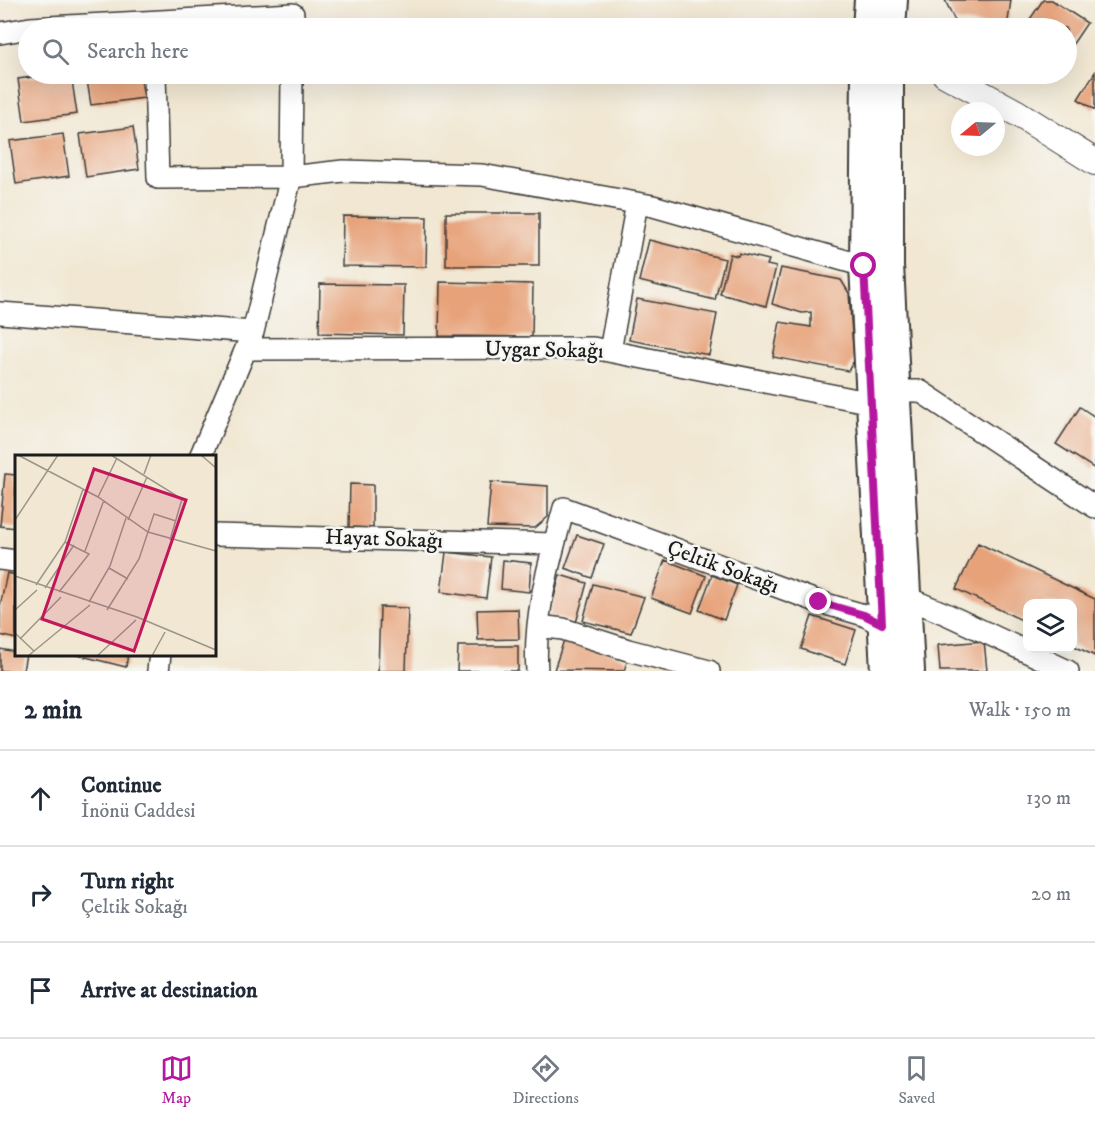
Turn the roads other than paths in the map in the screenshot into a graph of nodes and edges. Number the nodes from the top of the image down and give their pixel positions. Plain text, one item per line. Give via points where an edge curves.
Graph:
1 (869, 0) edge
2 (893, 0) edge
3 (292, 14) edge
4 (241, 18) edge
5 (868, 18) edge
6 (892, 18) edge
7 (18, 30) edge
8 (0, 33) edge
9 (155, 84) edge
10 (292, 84) edge
11 (868, 84) edge
12 (887, 84) edge
13 (963, 84) edge
14 (876, 137) junction
15 (1095, 162) edge
16 (291, 177) junction
17 (637, 203) junction
18 (877, 266) junction
19 (0, 313) edge
20 (250, 341) junction
21 (610, 351) junction
22 (884, 397) junction
23 (200, 455) edge
24 (1095, 507) edge
25 (216, 535) edge
26 (554, 544) junction
27 (0, 559) edge
28 (15, 561) edge
29 (898, 615) junction
30 (538, 626) junction
31 (160, 656) edge
32 (158, 671) edge
33 (537, 671) edge
34 (709, 671) edge
35 (885, 671) edge
36 (910, 671) edge
37 (1068, 671) edge

1 - 5 main road
2 - 6 main road
3 - 4 street
7 - 8 street
9 - 16 street via 158,178
10 - 16 street
11 - 14 main road
12 - 14 main road
13 - 15 street
14 - 18 main road
16 - 17 street via 343,171 482,175
16 - 20 street
17 - 18 street
17 - 21 street
18 - 22 main road
19 - 20 street, Uygar Sokağı
20 - 21 street, Uygar Sokağı
20 - 23 street
21 - 22 street, Uygar Sokağı
22 - 24 street, Uygar Sokağı via 920,391
22 - 29 main road
25 - 26 street, Hayat Sokağı
26 - 29 street, Çeltik Sokağı via 564,507 819,602 864,615
26 - 30 street
27 - 28 street
29 - 35 main road
29 - 36 main road
29 - 37 street, Çeltik Sokağı via 946,614
30 - 33 street
30 - 34 street via 563,629
31 - 32 street

